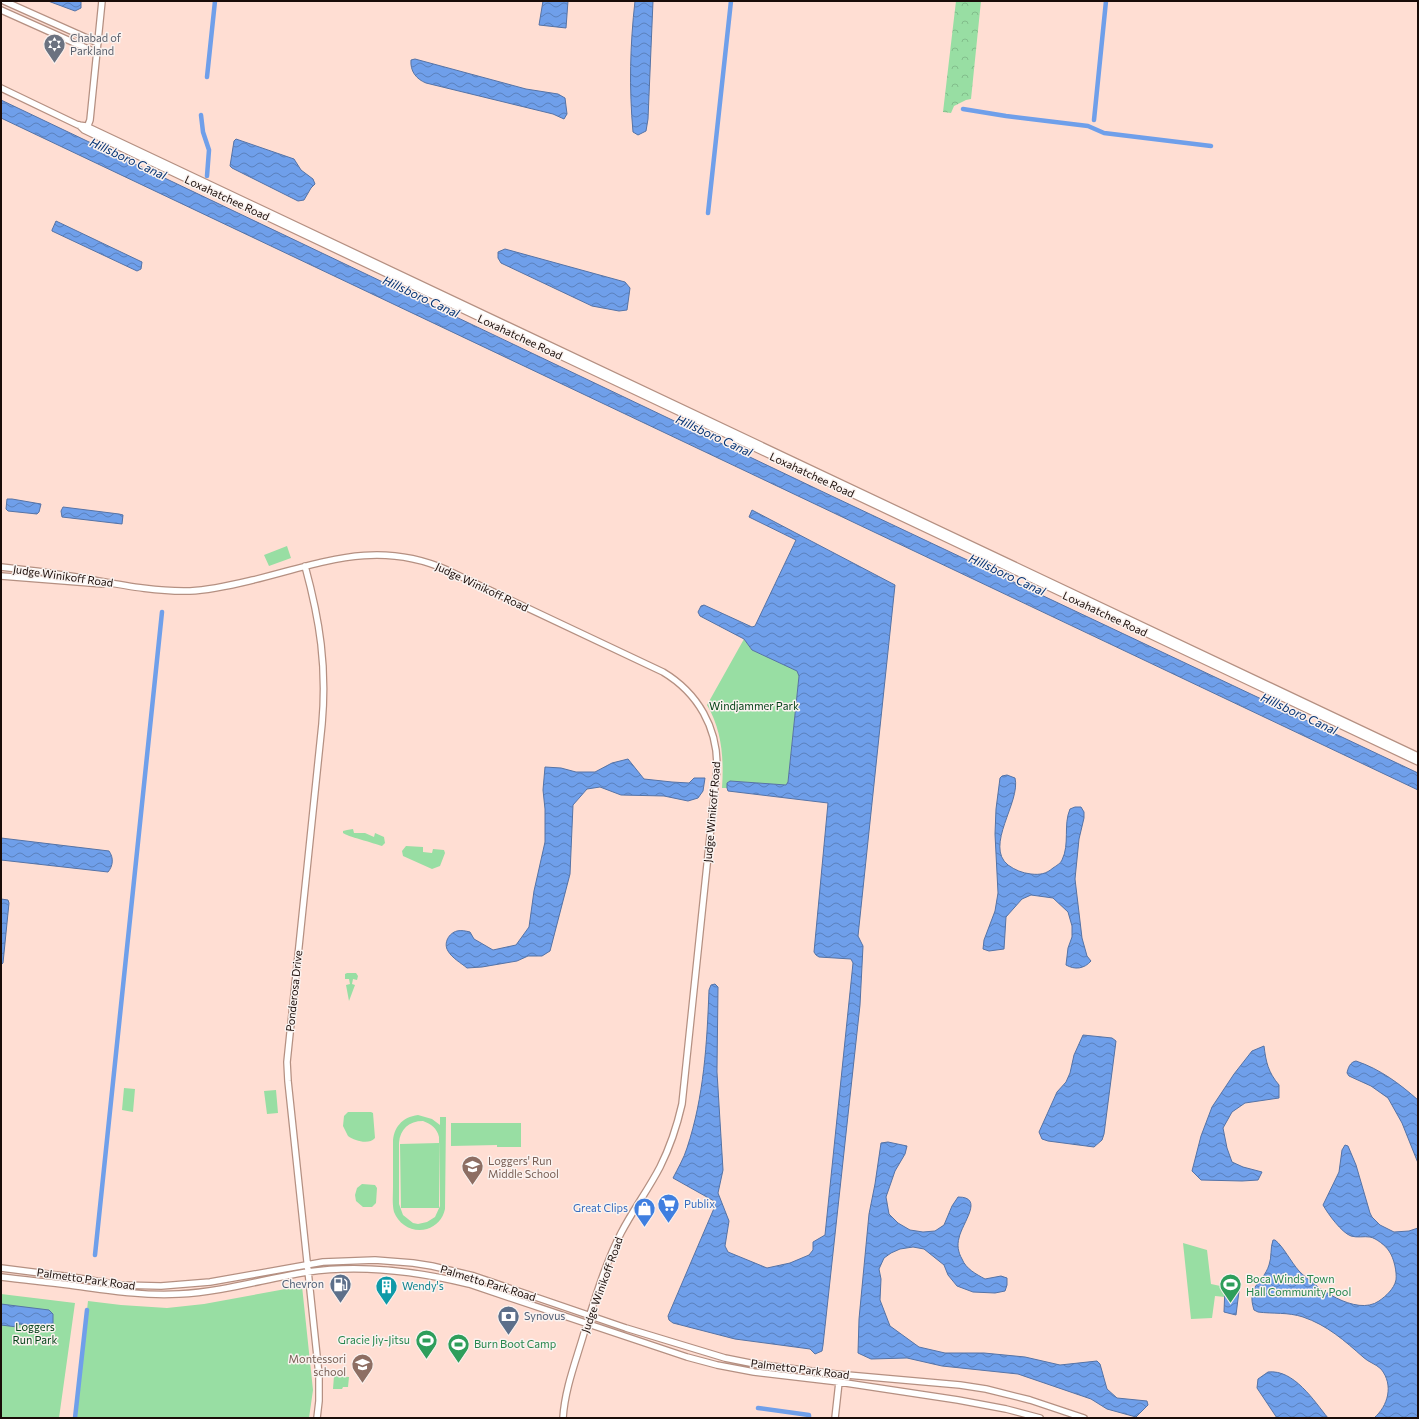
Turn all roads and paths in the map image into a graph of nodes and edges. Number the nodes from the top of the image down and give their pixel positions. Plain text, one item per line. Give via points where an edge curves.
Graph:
1 (4, 1) edge
2 (102, 1) edge
3 (1, 10) edge
4 (98, 43) junction
5 (97, 53) junction
6 (1, 88) edge
7 (86, 129) junction
8 (305, 566) junction
9 (1, 567) edge
10 (1, 576) edge
11 (125, 585) junction
12 (1418, 756) edge
13 (1418, 762) edge
14 (307, 1264) junction
15 (1, 1268) edge
16 (308, 1272) junction
17 (72, 1276) junction
18 (1, 1277) edge
19 (71, 1286) junction
20 (590, 1316) junction
21 (588, 1323) junction
22 (839, 1382) junction
23 (317, 1418) edge
24 (563, 1418) edge
25 (835, 1418) edge
26 (1040, 1418) edge
27 (1084, 1418) edge

1 - 4 street
2 - 4 street
3 - 5 street
4 - 5 street
5 - 7 street via 90,120
6 - 7 street, Loxahatchee Road
7 - 12 street, Loxahatchee Road
7 - 13 street, Loxahatchee Road
8 - 11 street, Judge Winikoff Road via 208,590 183,591
8 - 14 street, Ponderosa Drive via 320,631 324,689 288,1062
8 - 20 street, Judge Winikoff Road via 348,556 379,554 405,557 435,565 667,675 692,696 710,726 716,747 717,773 682,1104 668,1151 615,1245
9 - 11 street, Judge Winikoff Road
10 - 11 street, Judge Winikoff Road
14 - 16 street, Ponderosa Drive
14 - 17 street, Palmetto Park Road via 218,1281 174,1286 120,1285
14 - 20 street, Palmetto Park Road via 338,1260 375,1260 432,1266 474,1276
15 - 17 street, Palmetto Park Road
16 - 19 street, Palmetto Park Road via 214,1290 178,1294 127,1294
16 - 21 street, Palmetto Park Road via 373,1269 440,1277
16 - 23 street, Ponderosa Drive via 319,1375
17 - 19 street
18 - 19 street, Palmetto Park Road
20 - 21 street, Judge Winikoff Road
20 - 27 street, Palmetto Park Road via 732,1360 836,1374 986,1389
21 - 22 street, Palmetto Park Road via 717,1365
21 - 24 street, Judge Winikoff Road via 569,1382
22 - 25 street
22 - 26 street, Palmetto Park Road via 984,1404

